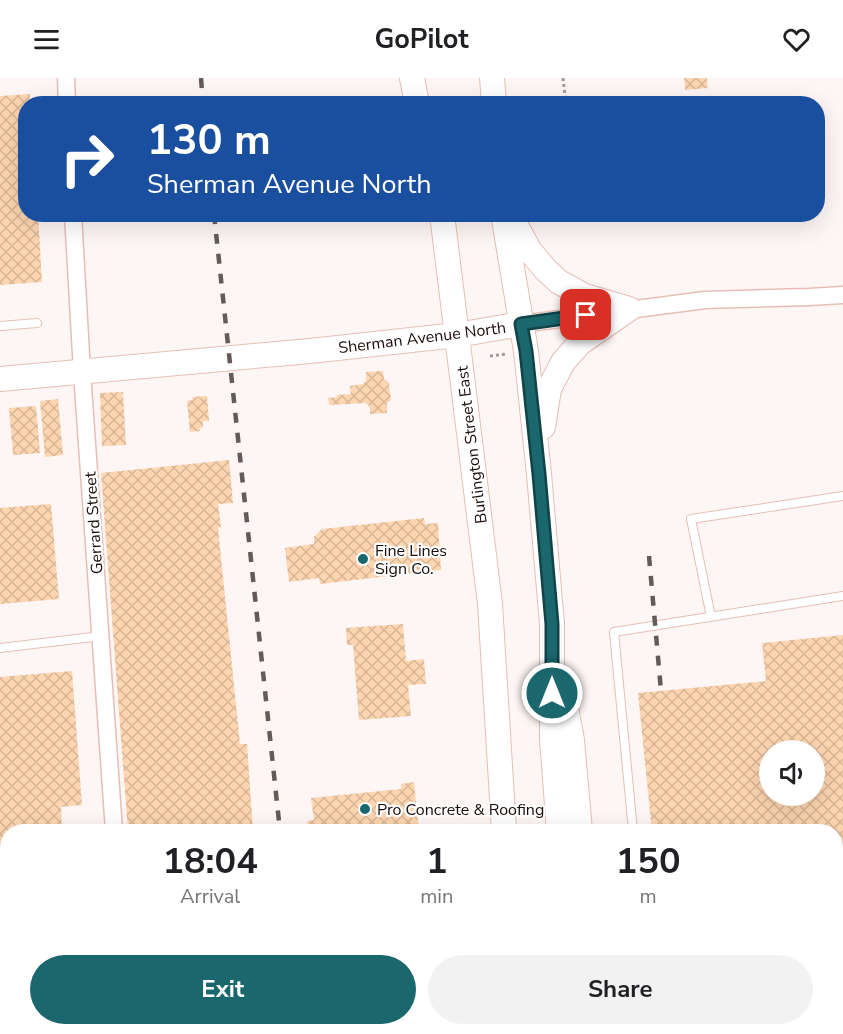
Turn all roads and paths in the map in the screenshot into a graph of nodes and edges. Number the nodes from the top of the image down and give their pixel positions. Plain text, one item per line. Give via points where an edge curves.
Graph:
1 (66, 78) edge
2 (412, 78) edge
3 (492, 78) edge
4 (564, 78) edge
5 (67, 96) edge
6 (415, 96) edge
7 (493, 96) edge
8 (565, 96) edge
9 (73, 222) edge
10 (443, 222) edge
11 (504, 222) edge
12 (514, 222) edge
13 (843, 295) edge
14 (629, 309) junction
15 (37, 323) dead end
16 (521, 324) junction
17 (0, 326) edge
18 (457, 334) junction
19 (511, 354) dead end
20 (490, 356) dead end
21 (82, 372) junction
22 (0, 379) edge
23 (539, 474) junction
24 (843, 496) edge
25 (843, 596) edge
26 (490, 604) junction
27 (711, 617) junction
28 (552, 624) junction
29 (100, 636) junction
30 (0, 648) edge
31 (113, 824) edge
32 (504, 824) edge
33 (520, 824) edge
34 (558, 824) edge
35 (579, 824) edge
36 (632, 824) edge

1 - 5 street
2 - 6 main road
3 - 7 main road
4 - 8 path
9 - 21 street, Gerrard Street
10 - 18 main road, Burlington Street East
11 - 16 main road
12 - 14 main road via 530,251 559,282 585,296
13 - 14 street, Sherman Avenue North via 705,300
14 - 16 street, Sherman Avenue North
14 - 23 main road via 580,343 562,362 549,389
15 - 17 lane
16 - 18 main road, Sherman Avenue North
16 - 23 main road
18 - 21 main road, Sherman Avenue North
18 - 26 main road, Burlington Street East
19 - 20 path
21 - 22 main road, Sherman Avenue North
21 - 29 street, Gerrard Street
23 - 28 main road
24 - 27 lane via 691,519
25 - 27 lane
26 - 32 main road, Burlington Street East
26 - 33 main road, Burlington Street East via 498,639
27 - 36 lane via 614,632
28 - 34 main road via 552,739
28 - 35 main road via 572,740
29 - 30 lane
29 - 31 street, Gerrard Street

